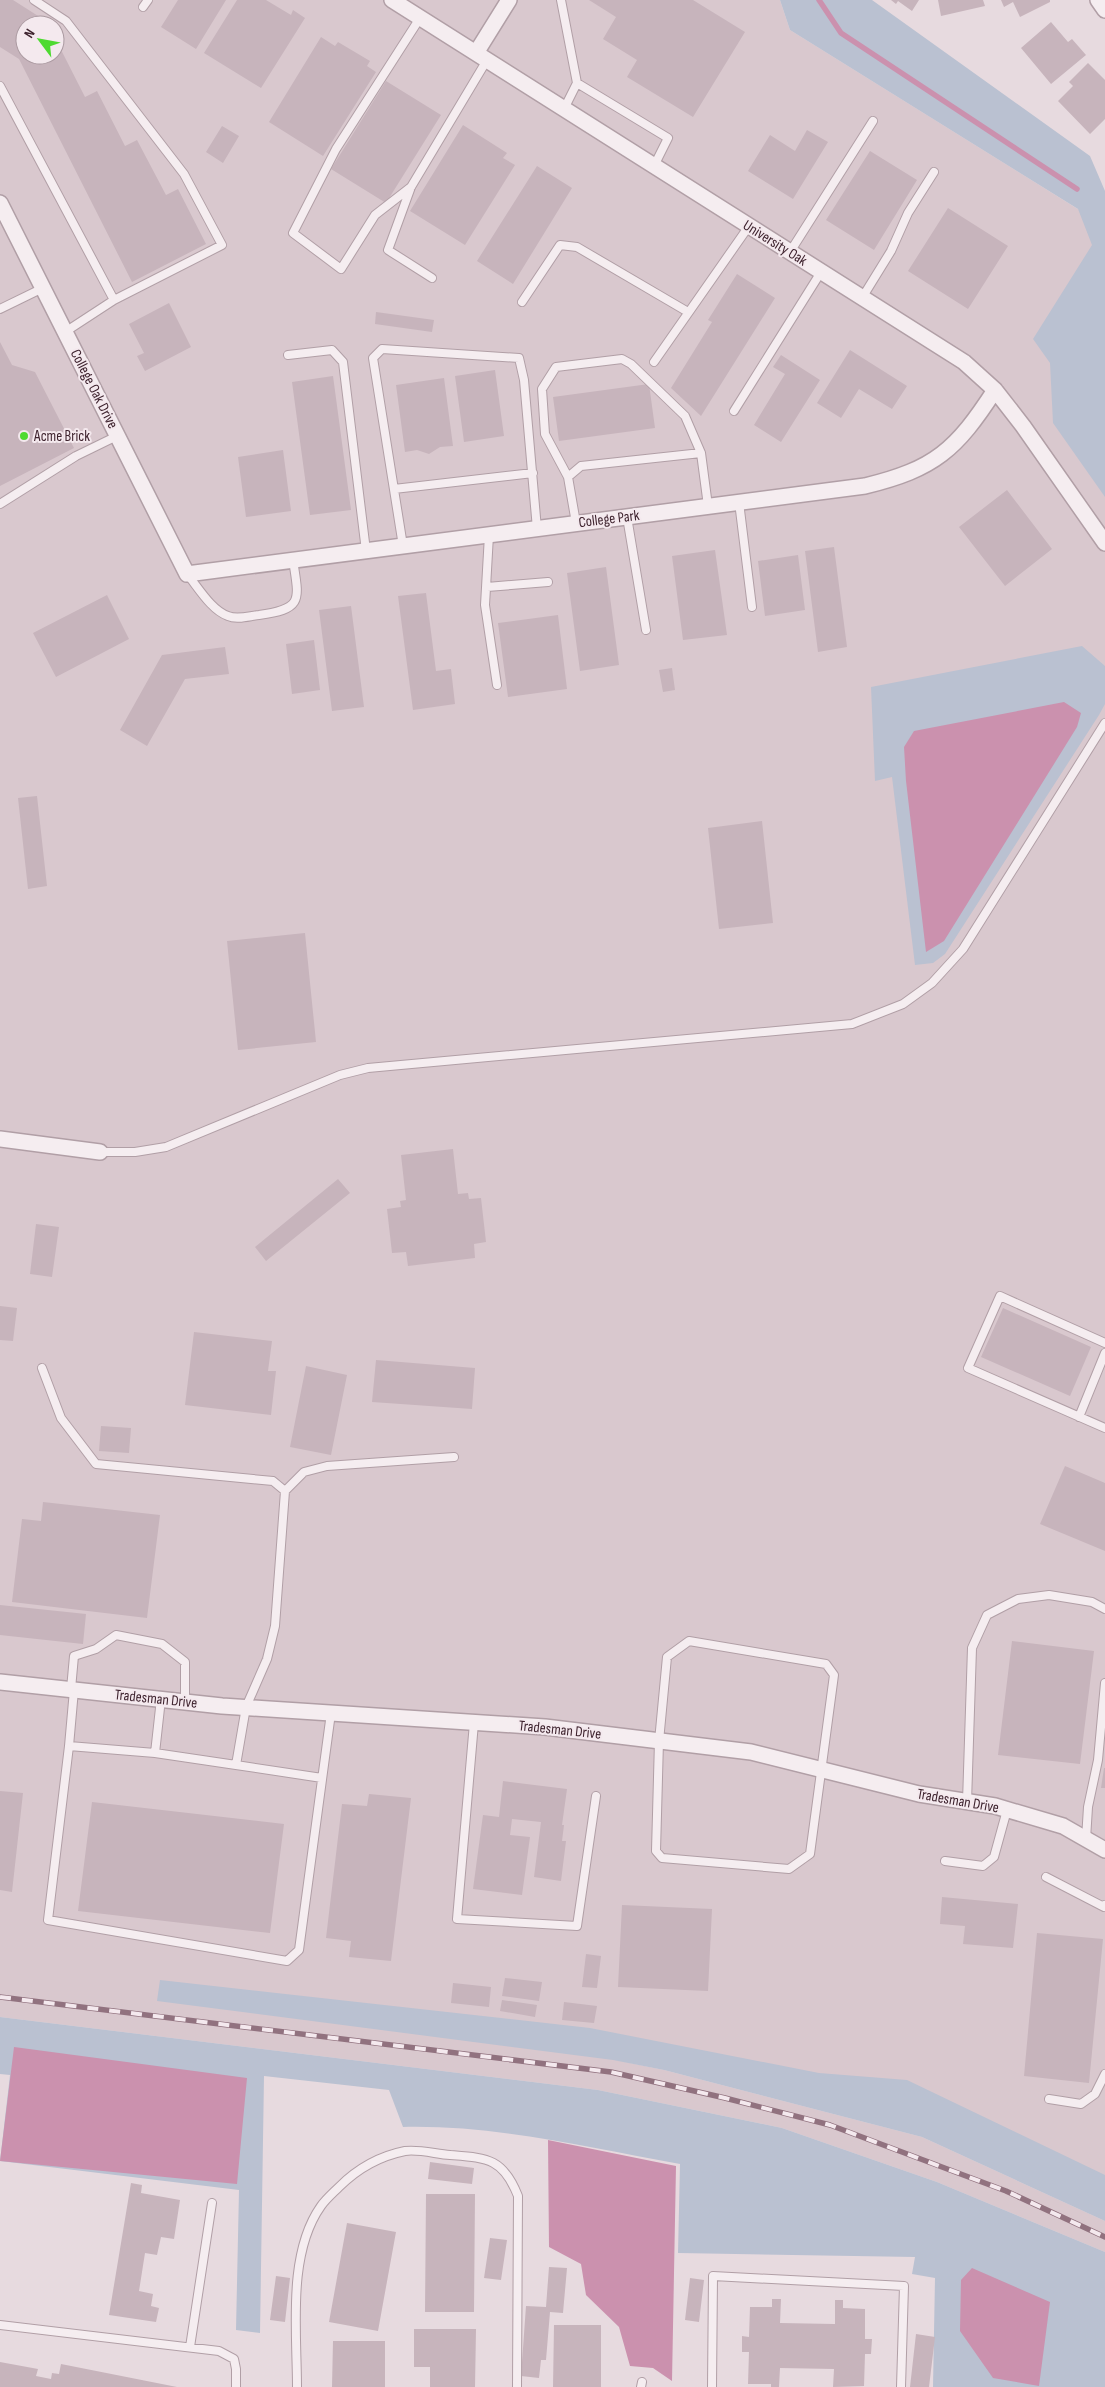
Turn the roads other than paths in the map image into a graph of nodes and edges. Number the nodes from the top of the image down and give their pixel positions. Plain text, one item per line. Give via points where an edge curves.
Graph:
1 (34, 0) edge
2 (392, 0) edge
3 (509, 0) edge
4 (561, 0) edge
5 (1098, 0) edge
6 (1105, 10) edge
7 (420, 18) junction
8 (481, 57) junction
9 (577, 83) junction
10 (0, 86) edge
11 (564, 109) junction
12 (873, 121) dead end
13 (654, 166) junction
14 (934, 172) dead end
15 (411, 187) junction
16 (0, 203) edge
17 (748, 226) junction
18 (790, 252) junction
19 (821, 272) junction
20 (432, 278) dead end
21 (43, 288) junction
22 (862, 298) junction
23 (114, 300) junction
24 (522, 302) dead end
25 (0, 309) edge
26 (688, 312) junction
27 (65, 332) junction
28 (288, 355) dead end
29 (654, 362) dead end
30 (995, 390) junction
31 (734, 411) dead end
32 (117, 436) junction
33 (701, 453) junction
34 (533, 473) junction
35 (568, 477) junction
36 (394, 489) junction
37 (739, 502) junction
38 (0, 504) edge
39 (708, 506) junction
40 (627, 517) junction
41 (576, 523) junction
42 (537, 528) junction
43 (488, 535) junction
44 (1105, 543) edge
45 (403, 546) junction
46 (366, 551) junction
47 (293, 560) junction
48 (187, 574) junction
49 (548, 582) dead end
50 (487, 587) junction
51 (752, 607) dead end
52 (646, 630) dead end
53 (497, 685) dead end
54 (1105, 723) edge
55 (0, 1139) edge
56 (100, 1152) joint
57 (1105, 1343) edge
58 (1105, 1353) edge
59 (42, 1368) dead end
60 (1079, 1417) junction
61 (1105, 1428) edge
62 (454, 1457) dead end
63 (285, 1491) junction
64 (1105, 1609) edge
65 (0, 1682) edge
66 (1105, 1683) edge
67 (72, 1690) junction
68 (161, 1699) junction
69 (185, 1702) junction
70 (246, 1707) junction
71 (330, 1713) junction
72 (474, 1722) junction
73 (660, 1741) junction
74 (69, 1746) junction
75 (155, 1752) junction
76 (236, 1765) junction
77 (821, 1769) junction
78 (322, 1778) junction
79 (596, 1796) dead end
80 (967, 1802) junction
81 (1007, 1810) junction
82 (1086, 1839) junction
83 (1105, 1850) edge
84 (945, 1861) dead end
85 (1046, 1876) dead end
86 (1105, 1907) edge
87 (1105, 2074) edge
88 (1050, 2099) dead end
89 (212, 2204) dead end
90 (0, 2325) edge
91 (190, 2347) junction
92 (236, 2387) edge
93 (297, 2387) edge
94 (517, 2387) edge
95 (712, 2387) edge
96 (901, 2387) edge

1 - 23 lane via 72,28 184,174 222,245
2 - 7 street, University Oak
3 - 8 street
4 - 9 lane
5 - 6 street
7 - 8 street, University Oak
7 - 15 lane via 336,148 293,233 341,270 375,215
8 - 11 street, University Oak
8 - 15 lane
9 - 11 lane
9 - 13 lane via 668,138
10 - 23 lane
11 - 13 street, University Oak
12 - 18 lane
13 - 17 street, University Oak
14 - 22 lane
15 - 20 lane via 388,250
16 - 21 street, College Oak Drive
17 - 18 street, University Oak
17 - 26 lane
18 - 19 street, University Oak
19 - 22 street, University Oak
19 - 31 lane
21 - 25 lane
21 - 27 street, College Oak Drive
22 - 30 street, University Oak via 964,362
23 - 27 lane
24 - 26 lane via 560,245 577,246
26 - 29 lane
27 - 32 street, College Oak Drive
28 - 46 lane via 332,350 344,362
30 - 37 street, College Park via 970,428 944,454 898,478 865,486
30 - 44 street, University Oak
32 - 38 lane via 76,456
32 - 48 street, College Oak Drive
33 - 35 lane via 581,466
33 - 35 lane via 686,416 631,364 622,359 556,367 542,390 545,434
33 - 39 lane
34 - 36 lane
34 - 36 lane via 519,358 382,349 373,358
34 - 42 lane
35 - 41 lane
36 - 45 lane
37 - 39 street, College Park
37 - 51 lane
39 - 40 street, College Park
40 - 41 street, College Park
40 - 52 lane
41 - 42 street, College Park
42 - 43 street, College Park
43 - 45 street, College Park
43 - 50 lane
45 - 46 street, College Park
46 - 47 street, College Park
47 - 48 street, College Park
47 - 48 lane via 298,591 296,601 288,609 241,618 228,616 216,608
49 - 50 lane
50 - 53 lane via 485,605
54 - 56 lane via 963,949 932,983 903,1004 852,1024 368,1068 340,1075 166,1147 135,1152
55 - 56 street
57 - 60 lane via 1000,1296 968,1368
58 - 60 lane
59 - 63 lane via 61,1418 96,1464 273,1481
60 - 61 lane
62 - 63 lane via 327,1466 304,1472
63 - 70 lane via 275,1626 267,1659
64 - 80 lane via 1092,1602 1049,1595 1018,1599 987,1615 972,1648
65 - 67 street, Tradesman Drive
66 - 82 lane
67 - 68 street, Tradesman Drive
67 - 69 lane via 74,1656 96,1649 116,1636 162,1644 185,1662
67 - 74 lane
68 - 69 street, Tradesman Drive
68 - 75 lane
69 - 70 street, Tradesman Drive
70 - 71 street, Tradesman Drive
70 - 76 lane
71 - 72 street, Tradesman Drive
71 - 78 lane
72 - 73 street, Tradesman Drive
72 - 79 lane via 457,1919 577,1926
73 - 77 street, Tradesman Drive via 751,1752
73 - 77 lane via 656,1851 662,1858 789,1869 810,1854
73 - 77 lane via 667,1657 689,1641 826,1664 834,1675
74 - 75 lane
74 - 78 lane via 48,1920 287,1961 299,1950
75 - 76 lane
76 - 78 lane
77 - 80 street, Tradesman Drive via 919,1794
80 - 81 street, Tradesman Drive
81 - 82 street, Tradesman Drive via 1063,1826
81 - 84 lane via 994,1856 983,1866
82 - 83 street, Tradesman Drive
85 - 86 lane
87 - 88 lane via 1095,2094 1081,2104
89 - 91 lane
90 - 91 lane
91 - 92 lane via 219,2350 234,2359
93 - 94 lane via 298,2274 305,2238 321,2206 349,2177 378,2159 406,2151 486,2158 500,2166 512,2180 518,2196
95 - 96 lane via 714,2276 904,2286

